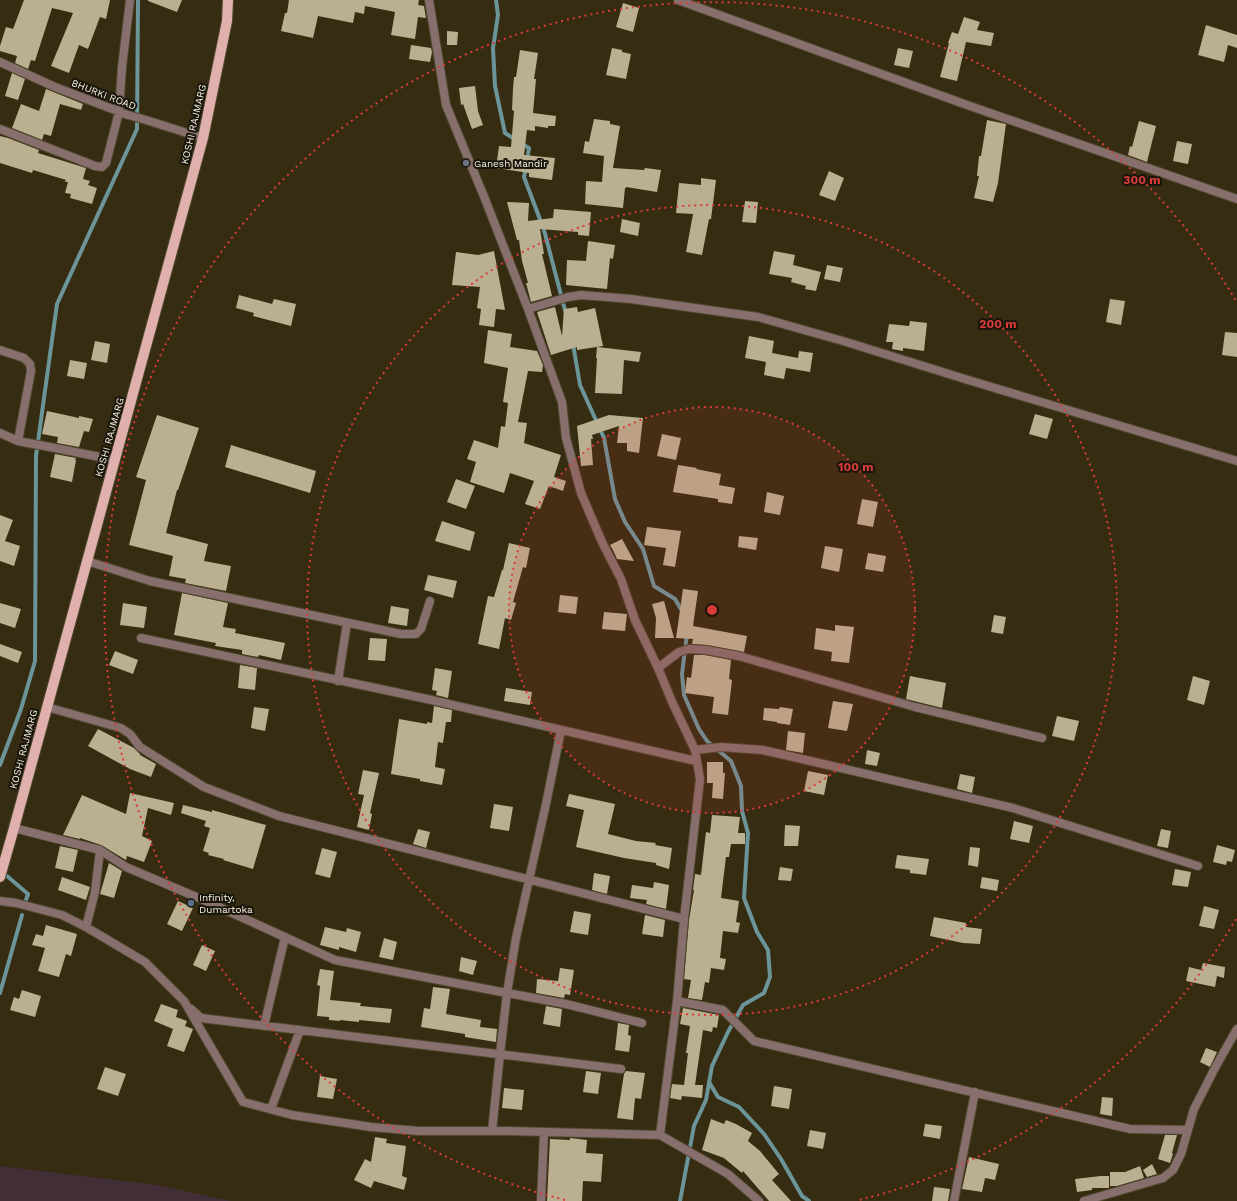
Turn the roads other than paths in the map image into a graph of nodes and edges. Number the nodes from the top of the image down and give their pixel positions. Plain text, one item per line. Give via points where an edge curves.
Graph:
1 (130, 0) edge
2 (228, 0) edge
3 (429, 0) edge
4 (678, 0) edge
5 (0, 62) edge
6 (119, 112) junction
7 (0, 129) edge
8 (203, 138) junction
9 (1237, 198) edge
10 (528, 309) junction
11 (0, 350) edge
12 (0, 433) edge
13 (18, 441) junction
14 (115, 460) junction
15 (1237, 461) edge
16 (87, 561) junction
17 (430, 601) dead end
18 (347, 622) junction
19 (141, 638) dead end
20 (658, 668) junction
21 (338, 681) junction
22 (47, 707) junction
23 (561, 730) junction
24 (1042, 738) dead end
25 (695, 750) junction
26 (696, 761) junction
27 (14, 828) junction
28 (100, 850) junction
29 (1198, 866) dead end
30 (0, 876) edge
31 (528, 879) junction
32 (0, 901) edge
33 (684, 919) junction
34 (86, 926) junction
35 (285, 937) junction
36 (507, 993) junction
37 (184, 1001) junction
38 (677, 1002) junction
39 (642, 1023) dead end
40 (264, 1026) junction
41 (1237, 1029) edge
42 (300, 1030) junction
43 (500, 1054) junction
44 (621, 1069) dead end
45 (975, 1092) junction
46 (270, 1109) junction
47 (1187, 1130) junction
48 (492, 1131) junction
49 (544, 1132) junction
50 (660, 1135) junction
51 (541, 1201) edge
52 (759, 1201) edge
53 (954, 1201) edge
54 (1084, 1201) edge

1 - 6 street
2 - 8 main road, KOSHI RAJMARG via 227,21
3 - 10 street via 446,105
4 - 9 street via 967,105
5 - 6 street, BHURKI ROAD
6 - 7 street via 106,163 102,167
6 - 8 street, BHURKI ROAD
8 - 14 main road, KOSHI RAJMARG
10 - 15 street via 581,295 631,299 758,317
10 - 20 street via 562,402 566,438 581,492
11 - 13 street via 24,358 30,364 31,371
12 - 13 street
13 - 14 street
14 - 16 main road, KOSHI RAJMARG
16 - 18 street via 150,581
16 - 22 main road, KOSHI RAJMARG
17 - 18 street via 421,629 416,634 401,634
18 - 21 street
19 - 21 street
20 - 24 street via 679,652 689,648 739,656 915,707
20 - 25 street
21 - 23 street
22 - 27 main road, KOSHI RAJMARG
22 - 31 street via 121,728 130,734 140,747 204,787 279,816
23 - 26 street
23 - 31 street
25 - 26 street
25 - 29 street via 763,750 1013,808
26 - 33 street via 700,779
27 - 28 street
27 - 30 main road, KOSHI RAJMARG
28 - 34 street via 95,892
28 - 35 street via 126,867
31 - 33 street
31 - 36 street
32 - 34 street via 62,915
33 - 38 street
34 - 37 street via 145,962
35 - 36 street via 335,960
35 - 40 street
36 - 39 street via 566,1004
36 - 43 street
37 - 40 street via 201,1018
37 - 46 street via 243,1102
38 - 45 street via 723,1010 754,1041
38 - 50 street
40 - 42 street
41 - 47 street via 1194,1109
42 - 43 street
42 - 46 street
43 - 44 street
43 - 48 street
45 - 47 street via 1130,1129
45 - 53 street
46 - 48 street via 292,1115 371,1127 419,1131
47 - 54 street via 1181,1154 1173,1170 1163,1178
48 - 49 street
49 - 50 street
49 - 51 street
50 - 52 street via 728,1174

